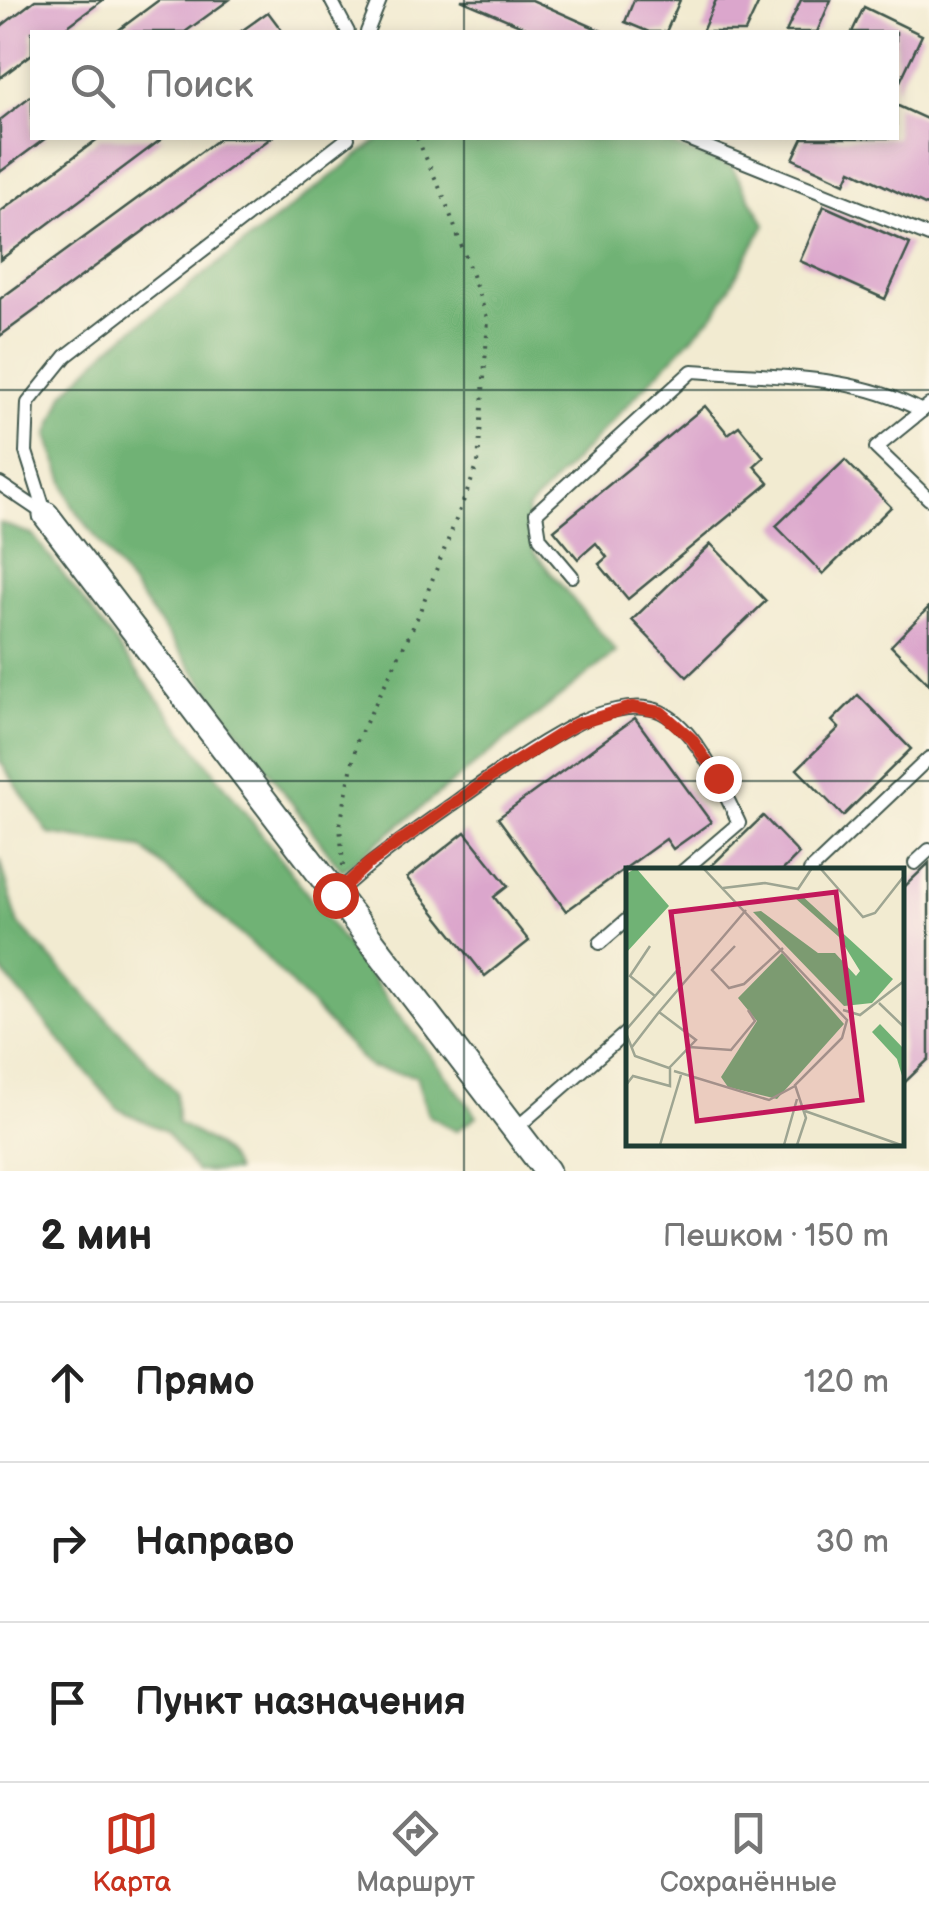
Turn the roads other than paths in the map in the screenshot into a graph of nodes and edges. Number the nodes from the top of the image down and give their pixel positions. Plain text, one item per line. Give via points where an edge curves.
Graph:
1 (331, 0) edge
2 (380, 0) edge
3 (347, 30) edge
4 (368, 30) edge
5 (345, 140) edge
6 (691, 140) edge
7 (929, 236) edge
8 (925, 408) edge
9 (0, 484) edge
10 (929, 500) edge
11 (46, 515) junction
12 (572, 576) dead end
13 (929, 758) edge
14 (929, 850) edge
15 (915, 863) dead end
16 (687, 868) edge
17 (813, 868) edge
18 (340, 890) junction
19 (626, 921) edge
20 (600, 943) dead end
21 (626, 1033) edge
22 (514, 1130) junction
23 (546, 1171) edge

1 - 3 lane
2 - 4 lane
5 - 11 lane via 66,356 28,403 26,452
6 - 7 lane
8 - 10 lane via 876,448
8 - 12 lane via 844,382 692,371 536,513 540,538
9 - 11 lane
11 - 18 street
13 - 17 lane
14 - 15 lane
16 - 18 lane via 739,823 692,739 661,712 632,707 561,732 384,852
18 - 22 street
19 - 20 lane
21 - 22 lane
22 - 23 street

